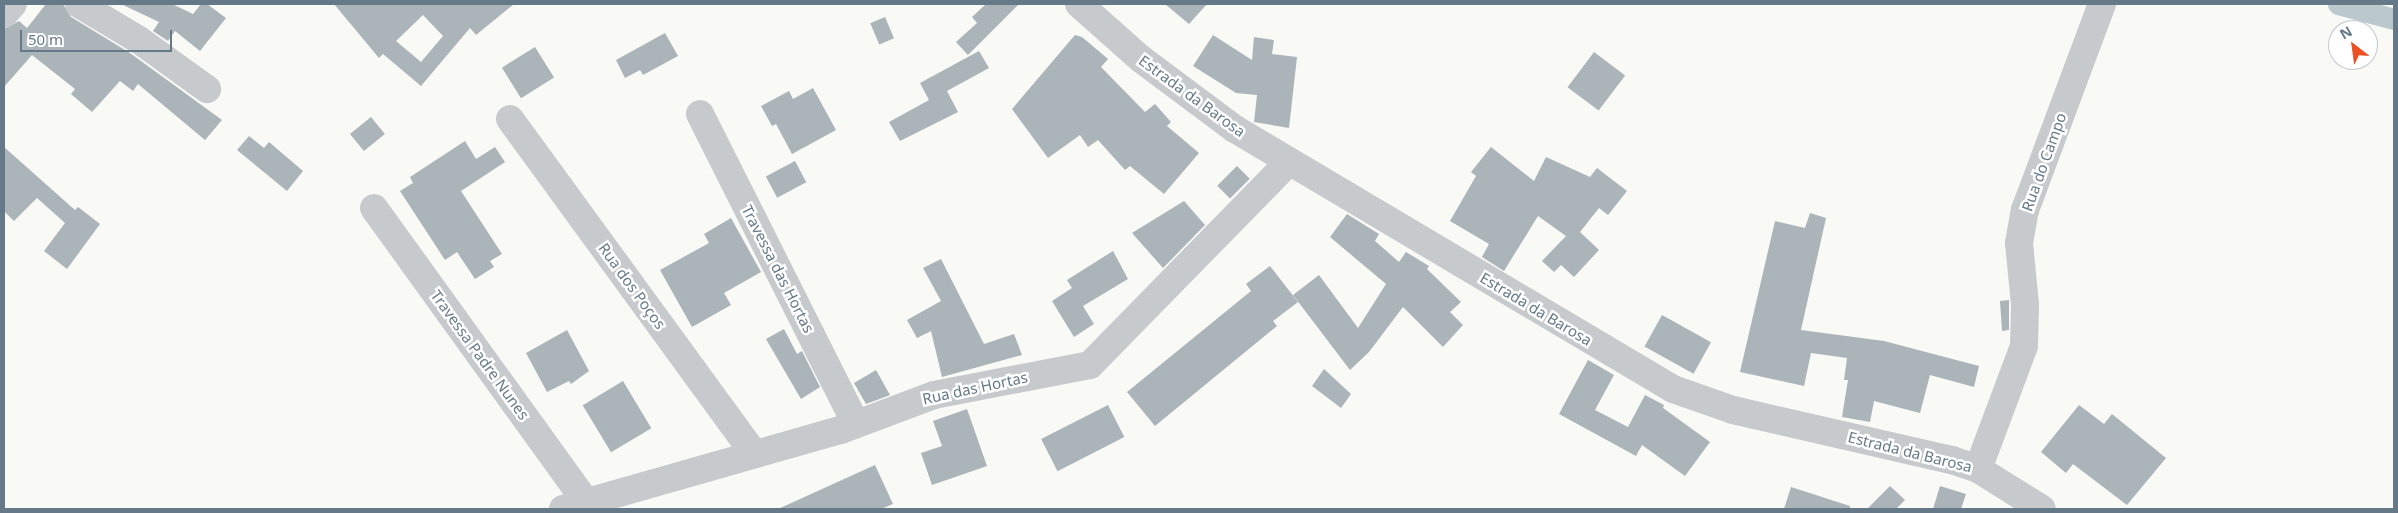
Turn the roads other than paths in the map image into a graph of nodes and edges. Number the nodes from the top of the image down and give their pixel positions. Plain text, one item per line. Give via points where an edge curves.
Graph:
1 (13, 4) edge
2 (79, 4) edge
3 (1079, 4) edge
4 (2102, 4) edge
5 (4, 14) edge
6 (207, 89) dead end
7 (700, 114) dead end
8 (510, 119) dead end
9 (1288, 163) junction
10 (374, 208) dead end
11 (856, 424) junction
12 (754, 454) junction
13 (1978, 469) junction
14 (574, 506) edge
15 (2042, 509) edge

1 - 5 street
2 - 6 street via 139,40
3 - 9 street, Estrada da Barosa via 1185,94
4 - 13 street, Rua do Campo via 2025,210 2020,243 2025,305 2024,346
7 - 11 street, Travessa das Hortas
8 - 12 street, Rua dos Poços
9 - 11 street, Rua das Hortas via 1090,365 934,395
9 - 13 street, Estrada da Barosa via 1673,389 1733,410 1952,460
10 - 14 street, Travessa Padre Nunes
11 - 12 street, Rua das Hortas
12 - 14 street, Rua das Hortas
13 - 15 street, Estrada da Barosa

